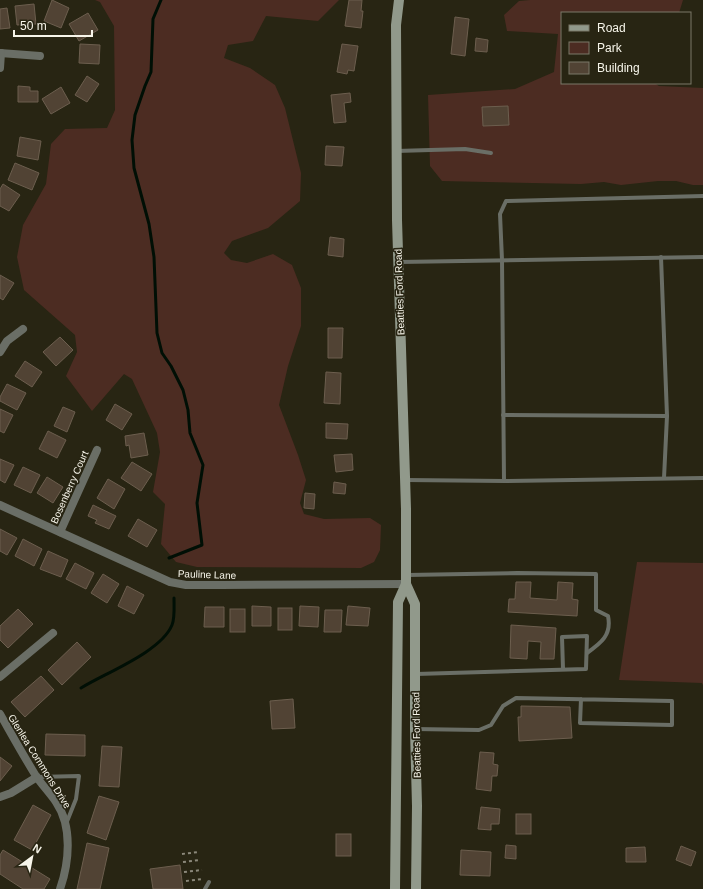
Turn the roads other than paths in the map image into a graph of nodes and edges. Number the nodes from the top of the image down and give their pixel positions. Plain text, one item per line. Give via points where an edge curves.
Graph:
1 (399, 0) edge
2 (0, 53) edge
3 (40, 56) dead end
4 (0, 68) edge
5 (396, 151) junction
6 (491, 153) dead end
7 (703, 196) edge
8 (703, 257) edge
9 (661, 258) junction
10 (502, 260) junction
11 (398, 262) junction
12 (23, 329) dead end
13 (0, 352) edge
14 (503, 415) junction
15 (667, 416) junction
16 (97, 450) dead end
17 (664, 478) junction
18 (703, 478) edge
19 (406, 480) junction
20 (504, 481) junction
21 (0, 505) edge
22 (60, 532) junction
23 (406, 579) junction
24 (52, 633) dead end
25 (587, 653) junction
26 (563, 669) junction
27 (415, 674) junction
28 (0, 677) edge
29 (581, 699) junction
30 (0, 714) edge
31 (415, 729) junction
32 (37, 778) junction
33 (0, 797) edge
34 (66, 824) junction
35 (207, 880) road end
36 (60, 889) edge
37 (205, 889) edge
38 (395, 889) edge
39 (416, 889) edge

1 - 5 main road, Beatties Ford Road via 396,25
2 - 3 street
2 - 4 street
5 - 6 lane via 465,149
5 - 11 main road, Beatties Ford Road
7 - 10 lane via 506,202 500,214
8 - 9 lane
9 - 10 lane
9 - 15 lane
10 - 11 lane
10 - 14 lane
11 - 19 main road, Beatties Ford Road
12 - 13 street via 7,341
14 - 15 lane
14 - 20 lane
15 - 17 lane
16 - 22 street, Bosenberry Court
17 - 18 lane
17 - 20 lane
19 - 20 lane
19 - 23 main road, Beatties Ford Road
21 - 22 street, Pauline Lane
22 - 23 street, Pauline Lane via 170,582 186,585
23 - 25 lane via 517,573 596,574 596,610 608,616 610,625 600,644
23 - 27 main road, Beatties Ford Road via 415,604
23 - 38 main road, Beatties Ford Road via 398,602
24 - 28 street
25 - 26 lane via 586,669
25 - 26 lane via 587,636 562,637
26 - 27 lane
27 - 31 main road, Beatties Ford Road
29 - 29 lane via 580,723 672,725 672,702
29 - 31 lane via 516,698 504,706 491,725 479,730
30 - 32 street, Glenlea Commons Drive
31 - 39 main road, Beatties Ford Road
32 - 33 street
32 - 34 street, Glenlea Commons Drive via 57,804
32 - 34 lane via 78,776 76,799
34 - 36 street, Glenlea Commons Drive via 67,863
35 - 37 lane

